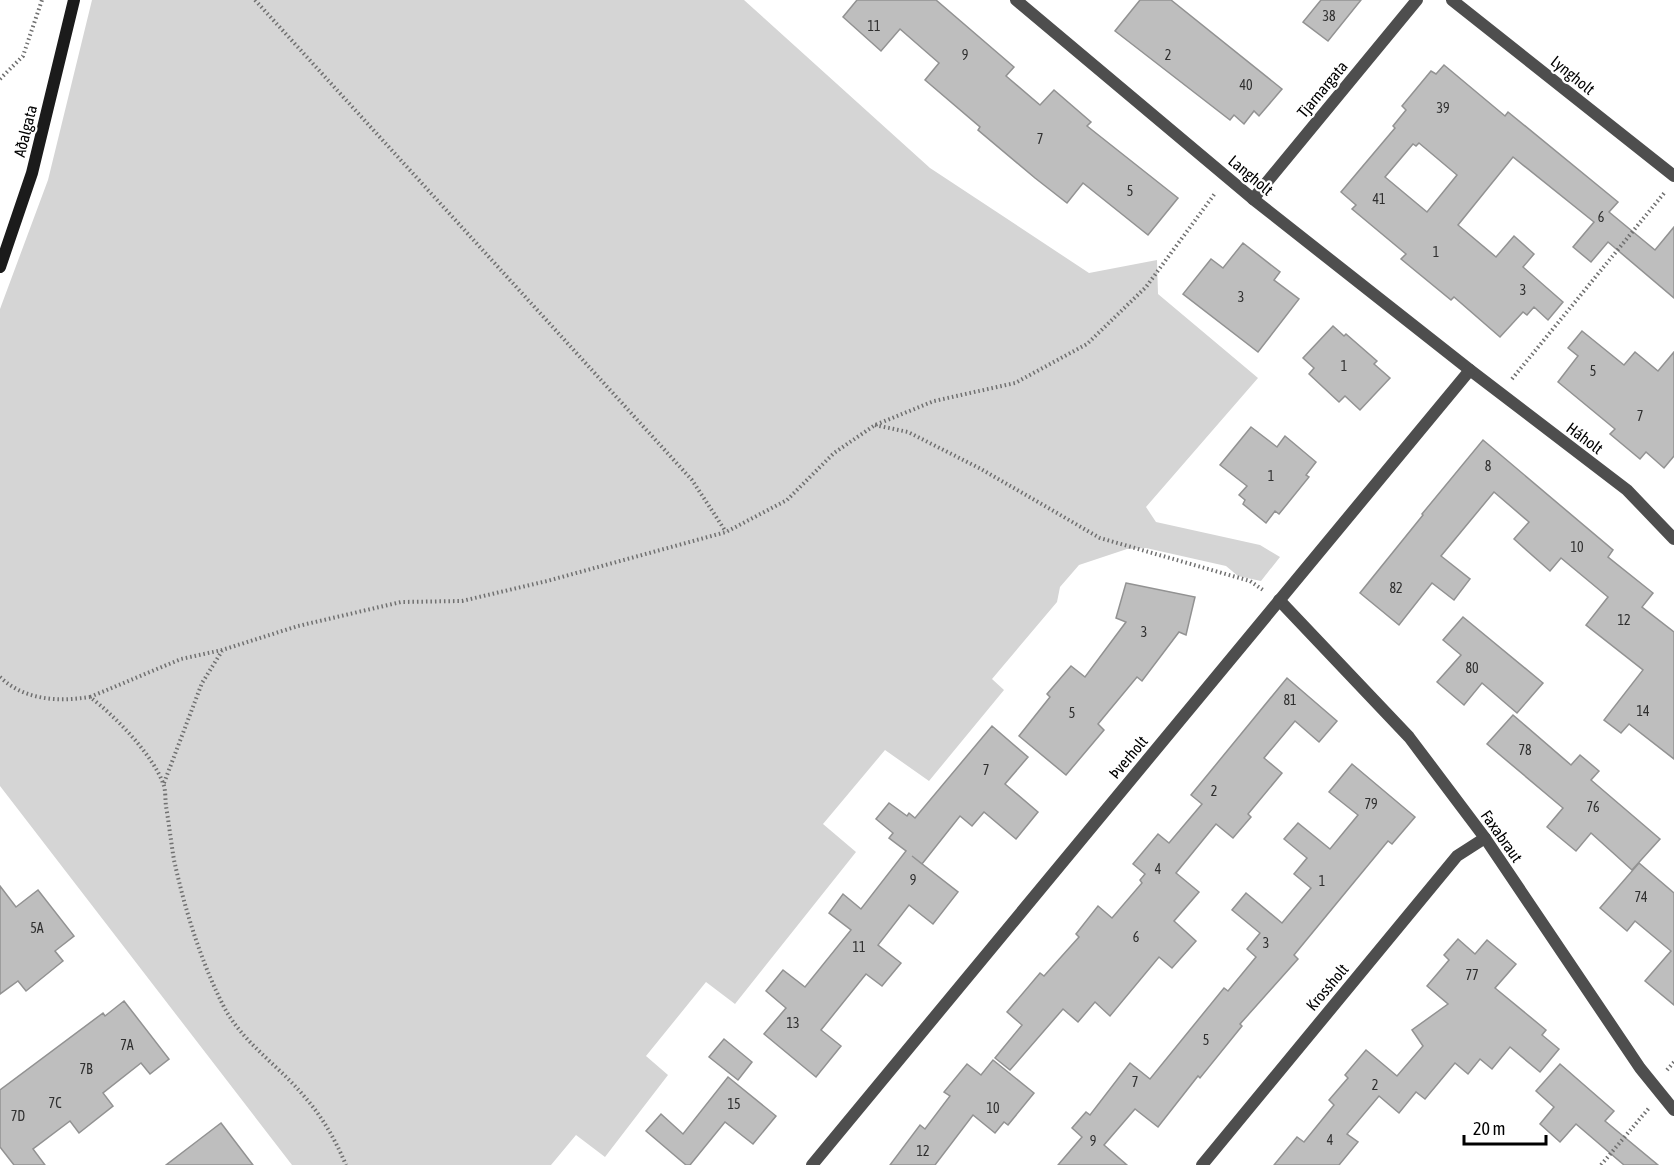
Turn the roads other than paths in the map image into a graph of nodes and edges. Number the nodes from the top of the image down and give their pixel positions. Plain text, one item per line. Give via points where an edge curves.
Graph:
1 (74, 0) edge
2 (1016, 0) edge
3 (1417, 0) edge
4 (1452, 0) edge
5 (1674, 176) edge
6 (1253, 199) junction
7 (0, 267) edge
8 (1470, 370) junction
9 (1674, 539) edge
10 (1279, 600) junction
11 (1485, 838) junction
12 (1674, 1110) edge
13 (812, 1165) edge
14 (1202, 1165) edge

1 - 7 street, Aðalgata via 32,173
2 - 6 street, Langholt
3 - 6 street, Tjarnargata
4 - 5 street, Lyngholt
6 - 8 street, Langholt
8 - 9 street, Háholt via 1627,490
8 - 10 street, Þverholt
10 - 11 street, Faxabraut via 1410,737
10 - 13 street, Þverholt
11 - 12 street, Faxabraut via 1640,1068
11 - 14 street, Krossholt via 1457,856

